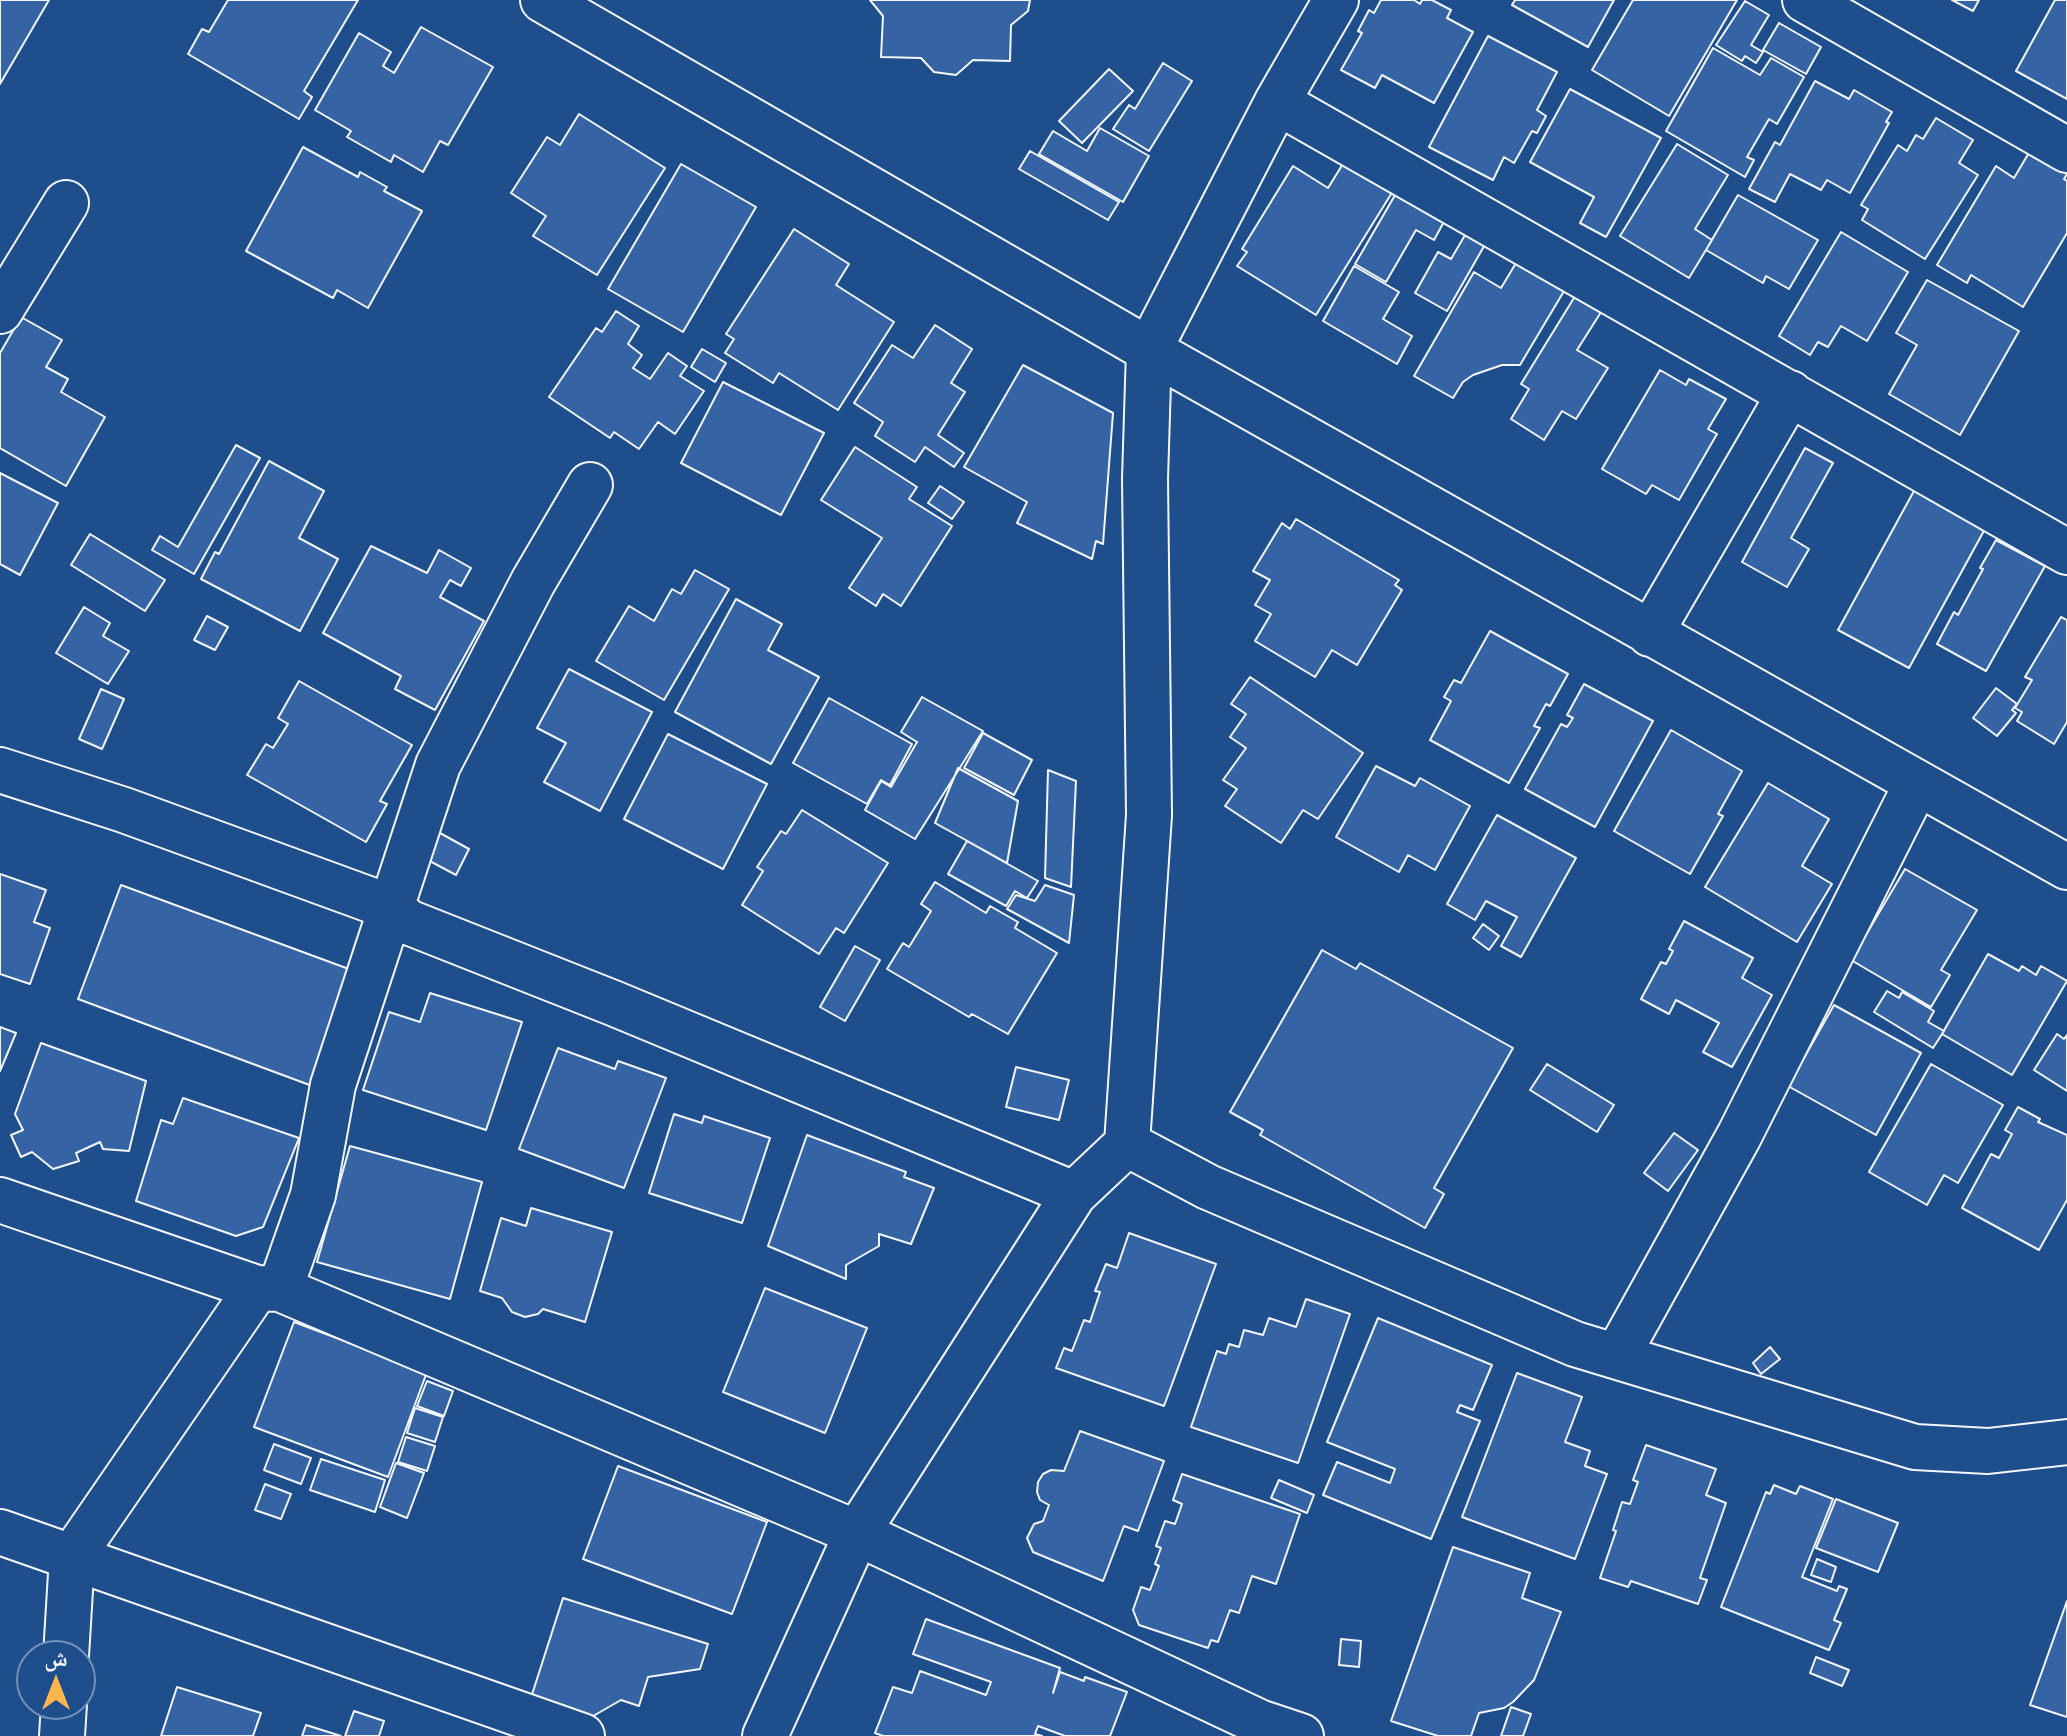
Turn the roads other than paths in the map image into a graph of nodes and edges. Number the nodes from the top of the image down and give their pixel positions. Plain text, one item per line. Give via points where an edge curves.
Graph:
1 (543, 0) edge
2 (1336, 0) edge
3 (1805, 0) edge
4 (1277, 102) junction
5 (2067, 150) edge
6 (66, 203) dead end
7 (0, 311) edge
8 (1149, 350) junction
9 (1790, 393) junction
10 (590, 485) dead end
11 (2067, 552) edge
12 (1650, 634) junction
13 (0, 770) edge
14 (1917, 783) junction
15 (2067, 867) edge
16 (390, 907) junction
17 (1127, 1144) junction
18 (1074, 1194) junction
19 (0, 1200) edge
20 (268, 1289) junction
21 (1617, 1356) junction
22 (2067, 1442) edge
23 (0, 1532) edge
24 (857, 1533) junction
25 (72, 1557) junction
26 (67, 1640) edge
27 (1257, 1729) edge
28 (582, 1736) edge
29 (765, 1736) edge
30 (1301, 1736) edge

1 - 8 street
2 - 4 street
3 - 5 street
4 - 8 street
4 - 9 street
6 - 7 street
8 - 12 street
8 - 17 street via 1149,815
9 - 11 street
9 - 12 street
10 - 16 street via 438,765
12 - 14 street
13 - 16 street
14 - 15 street
14 - 21 street via 1739,1136
16 - 18 street via 408,922
16 - 20 street via 333,1085 313,1195
17 - 18 street
17 - 21 street via 1223,1193 1575,1344
18 - 24 street
19 - 20 street
20 - 24 street
20 - 25 street
21 - 22 street via 1915,1447 1988,1451
23 - 25 street
24 - 27 street
24 - 29 street
25 - 26 street
25 - 28 street
27 - 30 street

